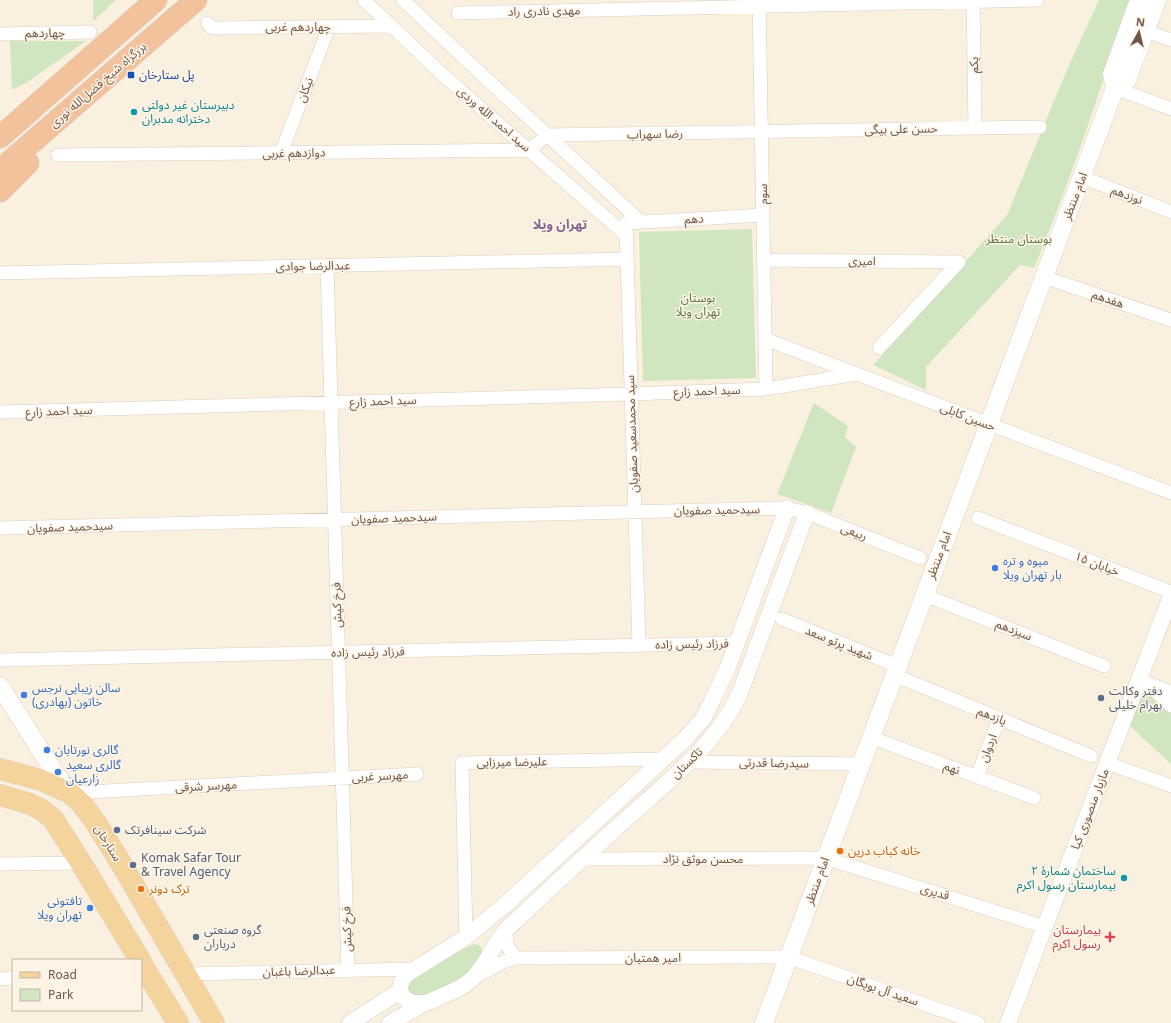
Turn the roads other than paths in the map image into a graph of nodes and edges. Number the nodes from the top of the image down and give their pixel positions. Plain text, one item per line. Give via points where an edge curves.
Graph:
1 (156, 0) edge
2 (196, 0) edge
3 (403, 0) edge
4 (1037, 0) edge
5 (1139, 0) edge
6 (1157, 0) edge
7 (372, 2) edge
8 (871, 2) edge
9 (973, 2) junction
10 (759, 3) edge
11 (458, 13) dead end
12 (208, 23) dead end
13 (391, 26) junction
14 (330, 27) junction
15 (1146, 31) junction
16 (90, 32) dead end
17 (0, 34) edge
18 (1171, 40) edge
19 (1116, 88) junction
20 (48, 94) junction
21 (76, 105) junction
22 (1171, 109) edge
23 (0, 127) edge
24 (1040, 127) dead end
25 (975, 128) junction
26 (762, 132) junction
27 (548, 135) junction
28 (0, 137) edge
29 (529, 150) junction
30 (281, 153) junction
31 (58, 155) dead end
32 (0, 170) edge
33 (1082, 177) junction
34 (0, 191) edge
35 (1171, 212) edge
36 (763, 215) junction
37 (641, 222) junction
38 (626, 229) junction
39 (627, 259) junction
40 (764, 260) junction
41 (327, 266) junction
42 (0, 273) edge
43 (1044, 277) junction
44 (1171, 320) edge
45 (765, 340) junction
46 (879, 348) dead end
47 (856, 374) junction
48 (766, 389) junction
49 (631, 394) junction
50 (331, 403) junction
51 (0, 412) edge
52 (988, 424) junction
53 (1171, 493) edge
54 (787, 508) junction
55 (635, 511) junction
56 (807, 513) junction
57 (978, 518) dead end
58 (335, 519) junction
59 (0, 528) edge
60 (920, 558) dead end
61 (1171, 592) edge
62 (924, 595) junction
63 (1171, 596) edge
64 (782, 619) dead end
65 (736, 643) junction
66 (639, 645) junction
67 (756, 650) junction
68 (339, 652) junction
69 (0, 660) edge
70 (1104, 666) dead end
71 (895, 671) junction
72 (1141, 681) junction
73 (0, 686) edge
74 (1171, 692) edge
75 (1171, 706) edge
76 (999, 718) junction
77 (870, 737) junction
78 (1091, 756) dead end
79 (663, 759) junction
80 (688, 762) junction
81 (1107, 763) junction
82 (860, 764) junction
83 (0, 769) edge
84 (417, 774) dead end
85 (977, 777) junction
86 (343, 778) junction
87 (1171, 786) edge
88 (70, 793) junction
89 (0, 795) edge
90 (1034, 798) dead end
91 (825, 858) junction
92 (580, 860) junction
93 (82, 863) junction
94 (0, 864) edge
95 (543, 869) junction
96 (556, 883) junction
97 (1045, 927) junction
98 (506, 930) junction
99 (466, 937) junction
100 (788, 957) junction
101 (517, 958) junction
102 (136, 959) edge
103 (142, 969) edge
104 (348, 969) junction
105 (414, 969) junction
106 (185, 974) junction
107 (474, 977) junction
108 (12, 978) edge
109 (0, 979) edge
110 (400, 991) junction
111 (425, 1004) junction
112 (178, 1023) edge
113 (214, 1023) edge
114 (350, 1023) edge
115 (390, 1023) edge
116 (764, 1023) edge
117 (978, 1023) edge
118 (1008, 1023) edge

1 - 20 highway, بزرگراه شیخ فضل‌الله نوری
2 - 21 highway, بزرگراه شیخ فضل‌الله نوری
3 - 27 street, سید احمد الله وردی
4 - 9 street, مهدی نادری راد
5 - 19 main road, امام منتظر via 1112,74
6 - 15 main road, امام منتظر
7 - 13 street, سید احمد الله وردی
8 - 9 street, مهدی نادری راد
8 - 10 street, مهدی نادری راد
9 - 25 street, یکم
10 - 11 street, مهدی نادری راد
10 - 26 street, سوم
12 - 14 street, چهاردهم غربی via 213,28
13 - 14 street, چهاردهم غربی
13 - 29 street, سید احمد الله وردی
14 - 30 street, نیکان
15 - 18 street
15 - 19 main road, امام منتظر via 1127,80
16 - 17 street, چهاردهم
19 - 22 street
19 - 33 main road, امام منتظر
20 - 23 highway
20 - 28 highway, بزرگراه شیخ فضل‌الله نوری
21 - 32 highway, بزرگراه شیخ فضل‌الله نوری
21 - 34 highway via 33,158
24 - 25 street, حسن علی بیگی
25 - 26 street, حسن علی بیگی
26 - 27 street, رضا سهراب
26 - 36 street, سوم
27 - 29 street
27 - 37 street, سید احمد الله وردی
29 - 30 street, دوازدهم غربی
29 - 38 street, سید احمد الله وردی
30 - 31 street, دوازدهم غربی
33 - 35 street, نوزدهم
33 - 43 main road, امام منتظر
36 - 37 street, دهم
36 - 40 street, سوم
37 - 38 street, دهم
38 - 39 street, سید محمدسعید صفویان
39 - 41 street, عبدالرضا جوادی
39 - 49 street, سید محمدسعید صفویان
40 - 45 street, سوم
40 - 46 street, امیری via 959,262
41 - 42 street, عبدالرضا جوادی
41 - 50 street, فرخ کیش
43 - 44 street, هفدهم
43 - 52 main road, امام منتظر
45 - 47 street, حسین کابلی
45 - 48 street, سوم
47 - 48 street, سید احمد زارع
47 - 52 street, حسین کابلی
48 - 49 street, سید احمد زارع
49 - 50 street, سید احمد زارع
49 - 55 street, سید محمدسعید صفویان
50 - 51 street, سید احمد زارع
50 - 58 street, فرخ کیش
52 - 53 street, حسین کابلی
52 - 62 main road, امام منتظر
54 - 55 street, سیدحمید صفویان
54 - 56 street, ربیعی
54 - 65 street, تاکستان
55 - 58 street, سیدحمید صفویان
55 - 66 street, سید محمدسعید صفویان
56 - 60 street, ربیعی
56 - 67 street, تاکستان
57 - 61 street, خیابان ۱۵
58 - 59 street, سیدحمید صفویان
58 - 68 street, فرخ کیش
62 - 70 street, سیزدهم
62 - 71 main road, امام منتظر
63 - 72 street, مازیار منصوری کیا
64 - 71 street, شهید پرتو سعد
65 - 66 street, فرزاد رئیس زاده
65 - 67 street
65 - 79 street, تاکستان via 728,667 703,719
66 - 68 street, فرزاد رئیس زاده
67 - 80 street, تاکستان via 731,713
68 - 69 street, فرزاد رئیس زاده
68 - 86 street, فرخ کیش
71 - 76 street, یازدهم
71 - 77 main road, امام منتظر
72 - 74 street
72 - 75 street
72 - 81 street, مازیار منصوری کیا
73 - 88 main road
76 - 78 street, یازدهم
76 - 85 street, اردوان
77 - 82 main road, امام منتظر
77 - 85 street, نهم
79 - 95 street, تاکستان
79 - 99 street, علیرضا میرزایی via 462,763
80 - 82 street, سیدرضا قدرتی
80 - 92 street, تاکستان
81 - 87 street
81 - 97 street, مازیار منصوری کیا
82 - 91 main road, امام منتظر
83 - 88 main road, ستارخان via 41,780
84 - 86 street, مهرسر غربی
85 - 90 street, نهم
86 - 88 street, مهرسر شرقی
86 - 104 street, فرخ کیش
88 - 106 main road, ستارخان via 96,823
89 - 93 main road via 30,804 53,819
91 - 92 street, محسن موثق نژاد
91 - 97 street, قدیری
91 - 100 main road, امام منتظر
92 - 96 street, تاکستان
93 - 94 street
93 - 102 main road
95 - 96 street
95 - 99 street, تاکستان
96 - 98 street, تاکستان
97 - 118 street, مازیار منصوری کیا
98 - 101 street via 506,944
98 - 107 street, تاکستان
99 - 105 street, تاکستان
100 - 101 street, امیر همتیان
100 - 116 main road, امام منتظر
100 - 117 street, سعید آل بویگان
101 - 107 street, امیر همتیان
103 - 112 main road
104 - 105 street, عبدالرضا باغبان
104 - 106 street, عبدالرضا باغبان
105 - 110 street, تاکستان via 402,979
106 - 113 main road, ستارخان
107 - 111 street, تاکستان via 457,989
108 - 109 street
110 - 111 street via 408,1001
110 - 114 street
111 - 115 street

